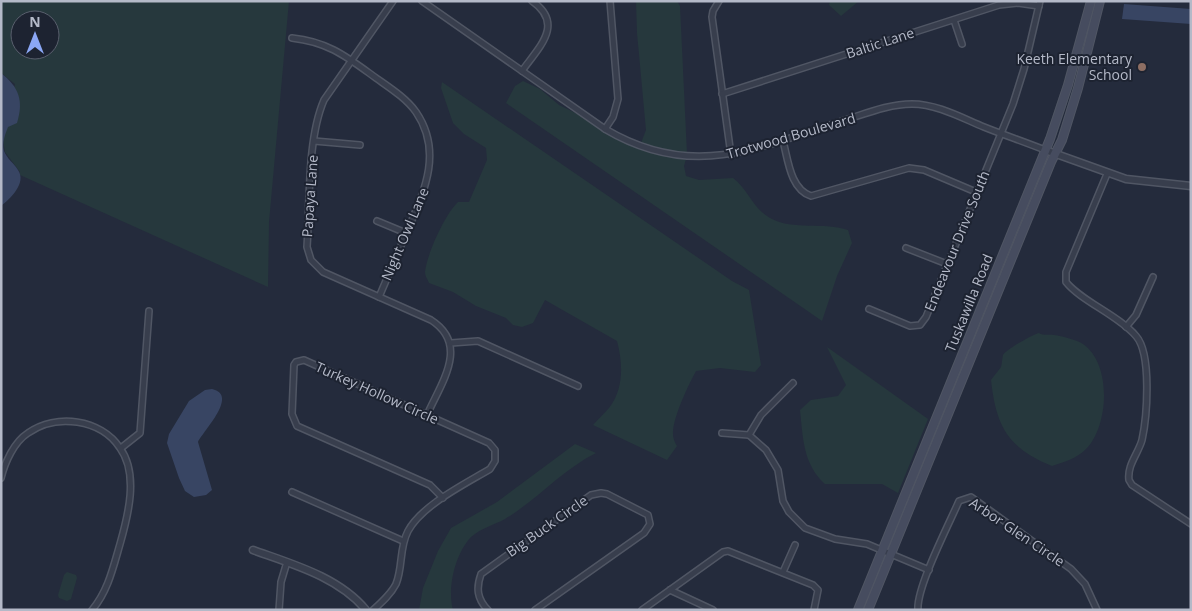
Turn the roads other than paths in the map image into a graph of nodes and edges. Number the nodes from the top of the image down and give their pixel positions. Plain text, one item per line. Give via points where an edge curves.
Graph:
1 (393, 1) edge
2 (422, 1) edge
3 (532, 1) edge
4 (610, 1) edge
5 (719, 1) edge
6 (1091, 1) edge
7 (1100, 1) edge
8 (1040, 4) edge
9 (954, 20) junction
10 (292, 38) dead end
11 (1081, 41) junction
12 (1090, 42) junction
13 (962, 44) dead end
14 (352, 61) junction
15 (522, 71) junction
16 (1068, 85) junction
17 (1078, 88) junction
18 (722, 94) junction
19 (605, 128) junction
20 (1001, 134) junction
21 (783, 140) junction
22 (314, 141) junction
23 (360, 145) dead end
24 (1045, 150) junction
25 (731, 155) junction
26 (1055, 155) junction
27 (1107, 174) junction
28 (1191, 186) edge
29 (976, 192) junction
30 (377, 220) dead end
31 (406, 233) junction
32 (906, 248) dead end
33 (947, 264) junction
34 (1153, 278) dead end
35 (379, 296) junction
36 (869, 309) dead end
37 (149, 311) dead end
38 (1126, 326) junction
39 (450, 343) junction
40 (792, 383) dead end
41 (578, 386) dead end
42 (427, 416) junction
43 (722, 433) dead end
44 (749, 435) junction
45 (121, 448) junction
46 (1, 478) edge
47 (292, 492) dead end
48 (443, 498) junction
49 (1191, 524) edge
50 (403, 541) junction
51 (795, 545) dead end
52 (882, 549) junction
53 (253, 550) dead end
54 (892, 554) junction
55 (287, 562) junction
56 (929, 570) junction
57 (783, 572) junction
58 (670, 590) junction
59 (92, 610) edge
60 (279, 610) edge
61 (366, 610) edge
62 (373, 610) edge
63 (488, 610) edge
64 (535, 610) edge
65 (642, 610) edge
66 (713, 610) edge
67 (814, 610) edge
68 (858, 610) edge
69 (868, 610) edge
70 (918, 610) edge
71 (1097, 610) edge

1 - 14 street, Papaya Lane
2 - 15 street, Trotwood Boulevard
3 - 15 street via 544,11 549,25 547,35
4 - 19 street via 618,99 613,117
5 - 18 street via 712,17
6 - 11 main road, Tuskawilla Road
7 - 12 main road, Tuskawilla Road
8 - 9 street, Baltic Lane via 999,5
8 - 20 street, Endeavour Drive South via 1024,69
9 - 13 street
9 - 18 street, Baltic Lane
10 - 14 street, Night Owl Lane via 326,45
11 - 12 main road
11 - 16 main road, Tuskawilla Road
12 - 17 main road, Tuskawilla Road
14 - 22 street, Papaya Lane via 324,100 318,113
14 - 31 street, Night Owl Lane via 404,99 416,112 429,141 426,188
15 - 19 street, Trotwood Boulevard
16 - 17 main road
16 - 24 main road, Tuskawilla Road
17 - 26 main road, Tuskawilla Road
18 - 25 street
19 - 25 street, Trotwood Boulevard via 623,139 670,155
20 - 21 street, Trotwood Boulevard via 935,108 913,104 880,109
20 - 24 street, Trotwood Boulevard
20 - 29 street, Endeavour Drive South
21 - 25 street, Trotwood Boulevard
21 - 29 street via 795,183 804,194 811,196 909,168 924,170
22 - 23 street
22 - 35 street, Papaya Lane via 308,255 323,272
24 - 26 street, Trotwood Boulevard
24 - 52 main road, Tuskawilla Road
26 - 27 street, Trotwood Boulevard
26 - 54 main road, Tuskawilla Road
27 - 28 street, Trotwood Boulevard via 1142,182
27 - 38 street via 1066,272 1066,282
29 - 33 street, Endeavour Drive South
30 - 31 street
31 - 35 street, Night Owl Lane
32 - 33 street
33 - 36 street, Endeavour Drive South via 920,325 910,326
34 - 38 street via 1136,315
35 - 39 street, Papaya Lane via 431,320 446,332
37 - 45 street via 140,433
38 - 49 street via 1144,348 1147,368 1144,427 1130,467 1129,480
39 - 41 street via 478,342
39 - 42 street via 451,360
40 - 44 street via 761,415
42 - 48 street, Turkey Hollow Circle via 489,443 495,450 490,468
42 - 48 street, Turkey Hollow Circle via 304,360 294,365 292,414 297,426 430,485
43 - 44 street
44 - 52 street via 773,460 783,501 796,521 817,534
45 - 46 street via 94,426 72,422 50,424 21,439 10,454
45 - 59 street via 129,471 129,497 121,540 107,586
47 - 50 street
48 - 50 street via 413,522
50 - 62 street via 396,583
51 - 57 street
52 - 54 street
52 - 68 main road, Tuskawilla Road
53 - 55 street
54 - 56 street
54 - 69 main road, Tuskawilla Road
55 - 60 street via 281,582
55 - 61 street via 339,585
56 - 70 street, Arbor Glen Circle
56 - 71 street, Arbor Glen Circle via 959,501 970,497 1071,568 1085,584
57 - 58 street via 728,551
57 - 67 street via 818,590
58 - 65 street
58 - 66 street
63 - 64 street, Big Buck Circle via 478,596 481,574 590,495 607,494 648,515 650,524 644,533

